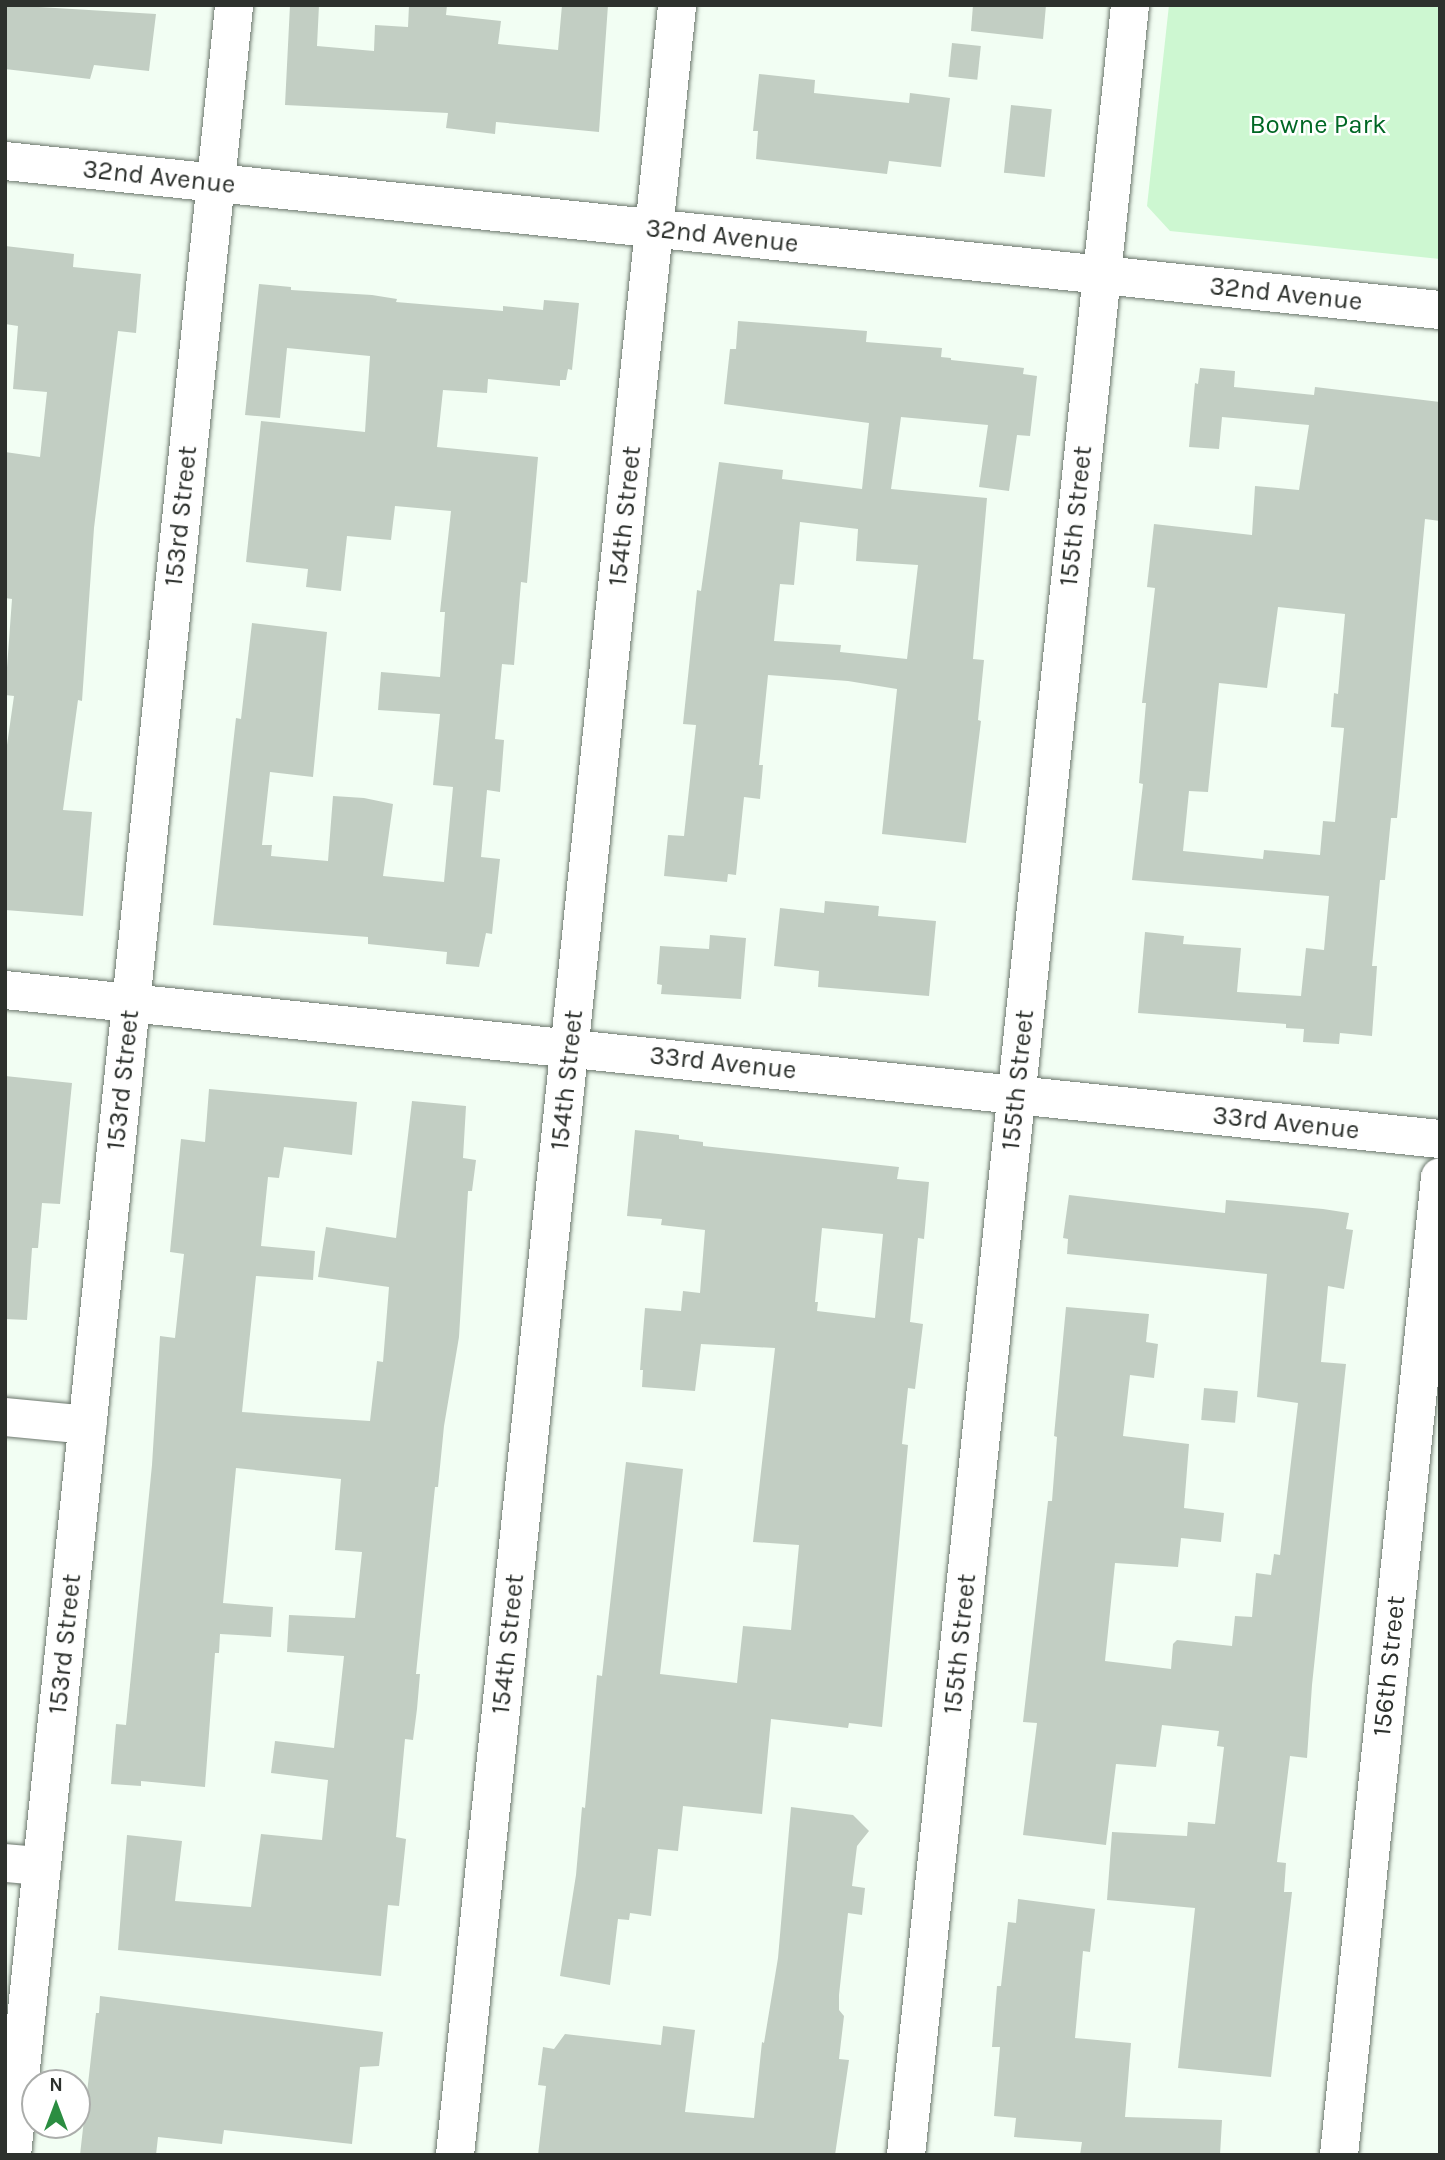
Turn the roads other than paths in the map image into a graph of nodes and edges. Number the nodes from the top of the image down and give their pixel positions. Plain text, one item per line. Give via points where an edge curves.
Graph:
1 (234, 5) edge
2 (677, 5) edge
3 (1130, 5) edge
4 (5, 161) edge
5 (216, 183) junction
6 (654, 229) junction
7 (1102, 275) junction
8 (1440, 310) edge
9 (5, 990) edge
10 (131, 1002) junction
11 (570, 1048) junction
12 (1016, 1095) junction
13 (1440, 1139) edge
14 (1440, 1177) edge
15 (5, 1417) edge
16 (88, 1424) junction
17 (24, 1864) edge
18 (12, 2155) edge
19 (455, 2155) edge
20 (906, 2155) edge
21 (1339, 2155) edge

1 - 5 street, 153rd Street
2 - 6 street, 154th Street
3 - 7 street, 155th Street
4 - 5 street, 32nd Avenue
5 - 6 street, 32nd Avenue
5 - 10 street, 153rd Street
6 - 7 street, 32nd Avenue
6 - 11 street, 154th Street
7 - 8 street, 32nd Avenue
7 - 12 street, 155th Street
9 - 10 street, 33rd Avenue
10 - 11 street, 33rd Avenue
10 - 16 street, 153rd Street
11 - 12 street, 33rd Avenue
11 - 19 street, 154th Street
12 - 13 street, 33rd Avenue
12 - 20 street, 155th Street
14 - 21 street, 156th Street
15 - 16 street
16 - 17 street, 153rd Street
17 - 18 street, 153rd Street

